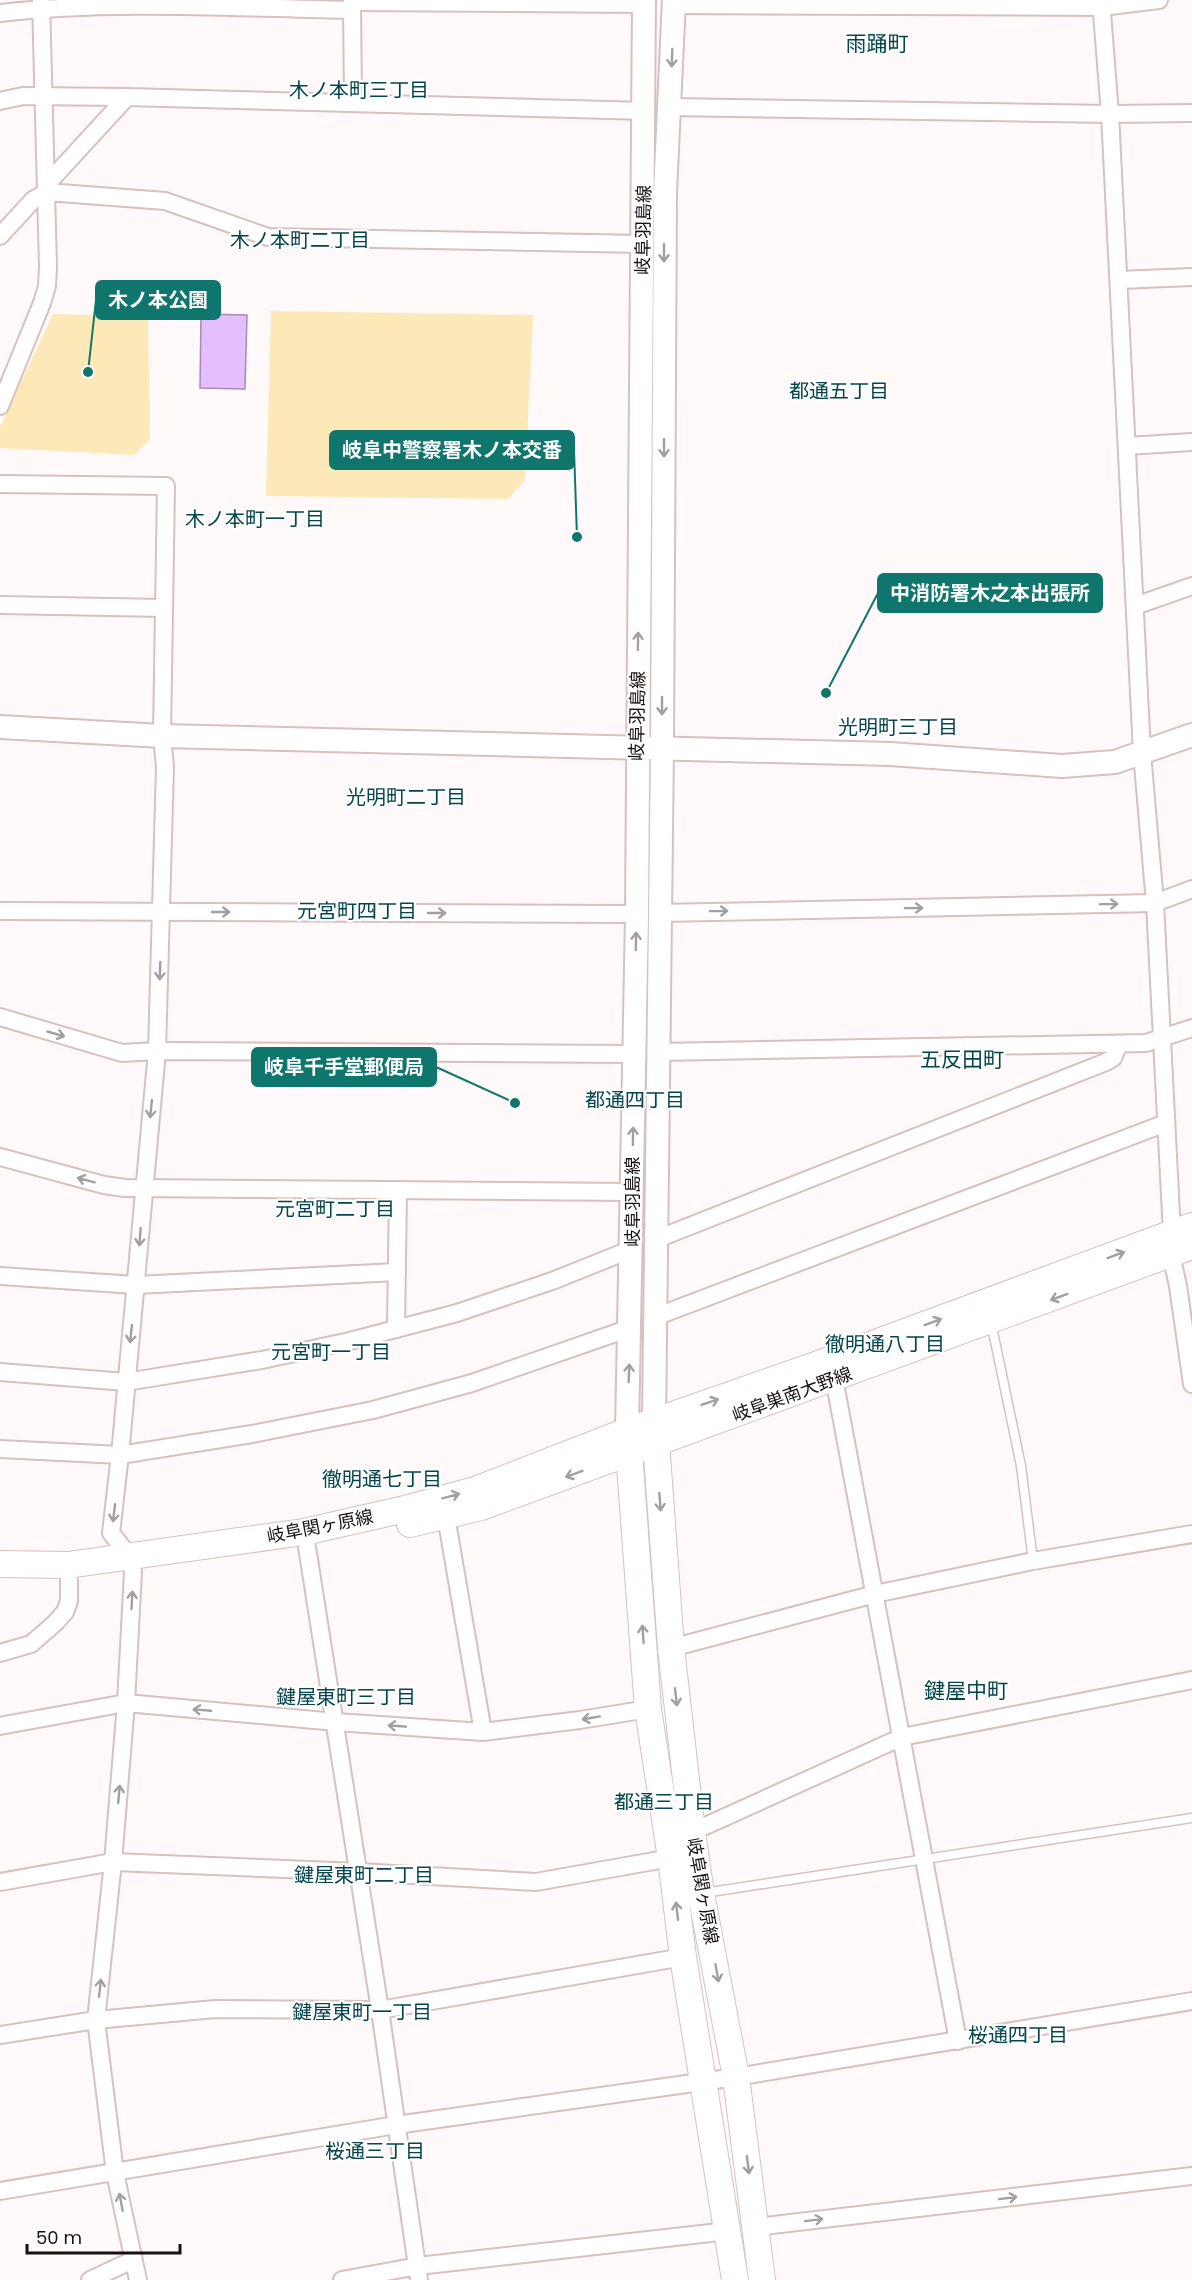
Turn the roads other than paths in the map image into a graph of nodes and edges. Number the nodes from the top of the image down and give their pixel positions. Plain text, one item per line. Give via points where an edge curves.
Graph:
1 (1159, 0) edge
2 (645, 2) edge
3 (674, 3) edge
4 (1102, 3) edge
5 (41, 4) edge
6 (352, 4) edge
7 (0, 13) edge
8 (44, 96) junction
9 (127, 97) junction
10 (0, 101) edge
11 (353, 102) junction
12 (670, 107) junction
13 (645, 111) junction
14 (1192, 113) edge
15 (1110, 114) junction
16 (47, 188) junction
17 (0, 236) edge
18 (643, 244) junction
19 (1192, 277) edge
20 (1119, 280) junction
21 (0, 406) edge
22 (1192, 442) edge
23 (1127, 446) junction
24 (0, 484) edge
25 (1192, 586) edge
26 (0, 605) edge
27 (1135, 606) junction
28 (164, 608) junction
29 (0, 727) edge
30 (1192, 735) edge
31 (162, 736) junction
32 (662, 748) junction
33 (637, 749) junction
34 (1142, 753) junction
35 (1192, 889) edge
36 (1155, 903) junction
37 (0, 911) edge
38 (162, 912) junction
39 (660, 913) junction
40 (637, 914) junction
41 (0, 1017) edge
42 (1192, 1028) edge
43 (1161, 1039) junction
44 (1119, 1044) junction
45 (157, 1051) junction
46 (658, 1052) junction
47 (634, 1054) junction
48 (1166, 1123) junction
49 (0, 1157) edge
50 (144, 1188) junction
51 (398, 1190) junction
52 (632, 1192) junction
53 (657, 1239) junction
54 (1182, 1240) edge
55 (632, 1249) junction
56 (397, 1272) junction
57 (0, 1276) edge
58 (136, 1285) junction
59 (1185, 1286) edge
60 (656, 1317) junction
61 (991, 1322) junction
62 (630, 1328) junction
63 (396, 1329) junction
64 (0, 1372) edge
65 (834, 1378) junction
66 (126, 1382) junction
67 (1192, 1384) edge
68 (655, 1433) junction
69 (628, 1443) junction
70 (0, 1449) edge
71 (120, 1455) junction
72 (446, 1516) junction
73 (1192, 1534) edge
74 (307, 1547) junction
75 (1034, 1561) junction
76 (0, 1564) edge
77 (132, 1565) junction
78 (0, 1580) edge
79 (69, 1580) junction
80 (874, 1594) junction
81 (671, 1648) junction
82 (0, 1653) edge
83 (1192, 1680) edge
84 (126, 1703) junction
85 (648, 1709) junction
86 (336, 1722) junction
87 (0, 1726) edge
88 (483, 1732) junction
89 (902, 1737) junction
90 (1192, 1818) edge
91 (692, 1832) junction
92 (671, 1858) junction
93 (924, 1860) junction
94 (113, 1862) junction
95 (359, 1872) junction
96 (0, 1882) edge
97 (701, 1894) junction
98 (683, 1957) junction
99 (1192, 2001) edge
100 (380, 2010) junction
101 (96, 2020) junction
102 (0, 2035) edge
103 (958, 2041) junction
104 (736, 2077) junction
105 (704, 2081) junction
106 (396, 2125) junction
107 (115, 2173) junction
108 (1192, 2176) edge
109 (0, 2191) edge
110 (756, 2227) junction
111 (728, 2231) junction
112 (132, 2260) junction
113 (419, 2273) edge
114 (90, 2280) edge
115 (138, 2280) edge
116 (342, 2280) edge
117 (735, 2280) edge
118 (762, 2280) edge

1 - 4 street
2 - 6 street
2 - 13 main road, 岐阜羽島線
3 - 4 street
3 -> 12 main road, 岐阜羽島線
4 - 15 street
5 - 6 street via 126,7
5 - 7 street
5 - 8 street
6 - 11 street
8 - 9 street
8 - 10 street
8 - 16 street
9 - 11 street
9 - 16 street
11 - 13 street
12 - 15 street
12 -> 32 main road, 岐阜羽島線 via 665,193
13 - 18 main road, 岐阜羽島線
14 - 15 street
15 - 20 street
16 - 17 street
16 - 18 street via 165,201 268,237
16 - 21 street via 47,286
33 -> 18 main road, 岐阜羽島線
19 - 20 street
20 - 23 street
22 - 23 street
23 - 27 street
24 - 28 street via 166,486
25 - 27 street
26 - 28 street
27 - 34 street
28 - 31 street
29 - 31 main road
30 - 34 main road
31 - 33 main road
31 - 38 street
32 - 33 main road
32 - 34 main road via 890,754 1062,766 1115,762
32 - 39 main road, 岐阜羽島線
33 - 40 main road, 岐阜羽島線
34 - 36 street
35 - 36 street
39 -> 36 street
36 - 43 street
37 - 38 street
38 -> 40 street
38 -> 45 street
39 - 46 main road, 岐阜羽島線
47 -> 40 main road, 岐阜羽島線
41 -> 45 street via 122,1053
42 - 43 street
43 - 44 street
43 - 48 street
44 - 46 street
44 - 53 street via 1113,1058 1106,1062
45 - 47 street
45 -> 50 street
46 - 53 main road, 岐阜羽島線
52 -> 47 main road, 岐阜羽島線
48 - 54 street
48 - 60 street
50 -> 49 street via 104,1185
50 - 51 street
50 -> 58 street
51 - 52 street
51 - 56 street
52 - 55 main road, 岐阜羽島線
53 - 60 main road, 岐阜羽島線
54 - 59 street
54 -> 61 main road, 岐阜巣南大野線
68 -> 54 main road, 岐阜巣南大野線
55 - 62 main road, 岐阜羽島線
55 - 63 street via 552,1281
56 - 58 street
56 - 63 street
57 - 58 street
58 -> 66 street
59 - 67 street
60 - 68 main road, 岐阜羽島線
61 - 65 main road, 岐阜巣南大野線
61 - 75 lane via 1021,1466
69 -> 62 main road, 岐阜羽島線
62 - 71 street via 472,1383 373,1410
63 - 66 street via 262,1360
64 - 66 street
65 - 68 main road, 岐阜巣南大野線
65 - 80 street
66 - 71 street
68 - 69 main road, 岐阜関ヶ原線
68 -> 81 main road, 岐阜関ヶ原線
69 -> 72 main road, 岐阜関ヶ原線 via 481,1507
77 -> 69 main road, 岐阜関ヶ原線 via 401,1510
85 -> 69 main road, 岐阜関ヶ原線
70 - 71 street
71 -> 77 street via 111,1533
72 - 74 main road, 岐阜関ヶ原線
72 - 88 street
73 - 75 street
74 - 77 main road, 岐阜関ヶ原線
74 - 86 street
75 - 80 street
76 - 77 main road, 岐阜関ヶ原線
77 - 79 main road, 岐阜関ヶ原線
84 -> 77 street
78 - 79 main road, 岐阜関ヶ原線
79 - 82 street via 69,1601 60,1618 31,1644
80 - 81 street
80 - 89 street
81 -> 91 main road, 岐阜関ヶ原線
83 - 89 street
86 -> 84 street
84 - 87 street
94 -> 84 street
85 -> 88 street
85 - 92 main road, 岐阜関ヶ原線
88 -> 86 street
86 - 95 street
89 - 91 street
89 - 93 street
90 - 93 lane
91 - 97 main road, 岐阜関ヶ原線
92 - 95 street via 536,1882
98 -> 92 main road, 岐阜関ヶ原線
93 - 97 lane
93 - 103 street
94 - 95 street
94 - 96 street
101 -> 94 street
95 - 100 street
97 -> 104 main road, 岐阜関ヶ原線
98 - 100 street
98 - 105 main road, 岐阜関ヶ原線
99 - 103 street
100 - 101 street via 215,2009
100 - 106 street
101 - 102 street
101 - 107 street
103 - 104 street
104 - 105 street
104 -> 110 main road, 岐阜関ヶ原線
105 - 106 street
105 - 111 main road, 岐阜関ヶ原線
106 - 107 street
106 - 113 street
107 - 109 street
112 -> 107 street
110 -> 108 street
110 - 118 main road, 岐阜関ヶ原線
111 - 113 street
111 - 117 main road, 岐阜関ヶ原線
112 - 114 street
112 - 115 street
113 - 116 street

